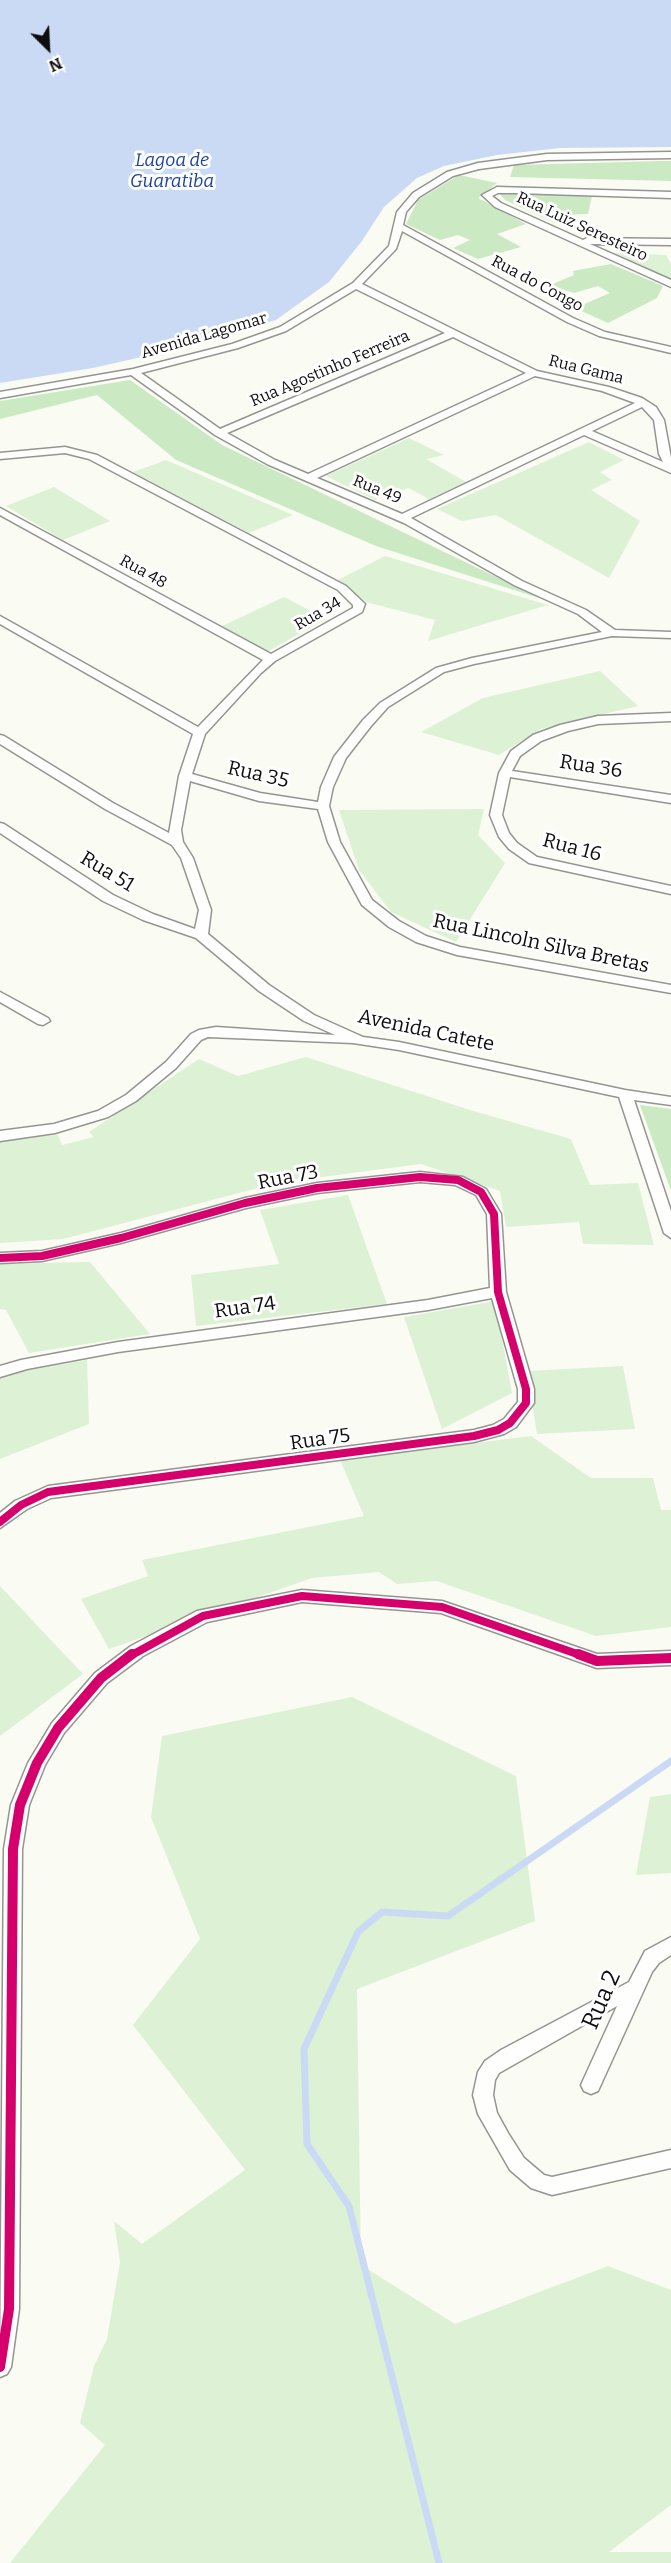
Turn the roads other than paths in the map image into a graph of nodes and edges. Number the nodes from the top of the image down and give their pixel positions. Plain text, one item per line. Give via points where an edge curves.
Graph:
1 (671, 156) edge
2 (671, 195) edge
3 (397, 225) junction
4 (581, 241) junction
5 (671, 242) edge
6 (671, 284) edge
7 (356, 285) junction
8 (453, 333) junction
9 (671, 350) edge
10 (133, 372) junction
11 (534, 373) junction
12 (0, 395) edge
13 (643, 404) junction
14 (586, 432) junction
15 (219, 433) junction
16 (0, 456) edge
17 (671, 470) edge
18 (306, 479) junction
19 (0, 511) edge
20 (403, 518) junction
21 (0, 619) edge
22 (612, 633) junction
23 (671, 635) edge
24 (271, 659) junction
25 (671, 717) edge
26 (199, 733) junction
27 (0, 739) edge
28 (505, 773) junction
29 (185, 776) junction
30 (671, 799) edge
31 (323, 806) junction
32 (0, 827) edge
33 (177, 842) junction
34 (671, 890) edge
35 (201, 935) junction
36 (671, 989) edge
37 (0, 996) edge
38 (43, 1021) dead end
39 (360, 1041) junction
40 (625, 1094) junction
41 (671, 1101) edge
42 (0, 1136) edge
43 (671, 1233) edge
44 (0, 1258) edge
45 (498, 1292) junction
46 (0, 1372) edge
47 (0, 1522) edge
48 (671, 1658) edge
49 (671, 1945) edge
50 (634, 1988) junction
51 (591, 2085) dead end
52 (671, 2159) edge
53 (0, 2367) edge

1 - 3 street, Avenida Lagomar via 547,157 478,166 432,183 416,195
2 - 4 street, Rua Luiz Seresteiro via 516,190 486,195 498,205
3 - 7 street, Avenida Lagomar via 393,247
3 - 9 street, Rua do Congo via 570,320 602,334
4 - 5 street
4 - 6 street, Rua Luiz Seresteiro
7 - 8 street, Rua Gama
7 - 10 street, Avenida Lagomar via 305,318 266,336
8 - 11 street, Rua Gama
8 - 15 street, Rua Agostinho Ferreira
10 - 12 street, Avenida Lagomar
10 - 15 street, Rua 49
11 - 13 street, Rua Gama via 605,388
11 - 18 street
13 - 14 street
13 - 17 street, Rua Gama via 659,420 664,454
14 - 17 street
14 - 20 street
15 - 18 street, Rua 49
16 - 24 street, Rua 34 via 65,450 93,457 342,588 359,604 358,610 331,627
18 - 20 street, Rua 49
19 - 24 street, Rua 48
20 - 22 street, Rua 49 via 518,583 582,612
21 - 26 street
22 - 23 street
22 - 31 street via 440,670 384,705 367,723 340,758
24 - 26 street, Rua 34 via 230,696
25 - 28 street, Rua 16 via 598,720 564,728 537,738 514,754
26 - 29 street, Rua 34
27 - 33 street via 109,806
28 - 30 street, Rua 36
28 - 34 street, Rua 16 via 496,815 513,846 533,860 567,870
29 - 31 street, Rua 35 via 259,796
29 - 33 street, Rua 34 via 176,815
31 - 36 street, Rua Lincoln Silva Bretas via 334,842 367,902 421,939 457,951
32 - 35 street, Rua 51 via 108,897 148,917
33 - 35 street, Rua 34 via 187,858 205,910
35 - 39 street, Avenida Catete via 290,1006
37 - 38 street
39 - 40 street, Avenida Catete
39 - 42 street via 204,1033 131,1098 103,1114 55,1128
40 - 41 street, Avenida Catete
40 - 43 street
44 - 45 street, Rua 73 via 42,1256 110,1241 245,1203 317,1188 420,1177 458,1180 481,1192 494,1214
45 - 46 street, Rua 74 via 118,1347
45 - 47 street, Rua 75 via 526,1389 526,1403 518,1416 498,1430 48,1492 21,1505
48 - 53 street via 597,1661 442,1607 302,1596 203,1616 137,1651 80,1700 37,1763 20,1805 13,1850 9,2309
49 - 50 street, Rua 2 via 652,1957
50 - 51 street, Rua 2
50 - 52 street via 492,2067 485,2078 483,2096 501,2139 517,2164 538,2182 559,2184

